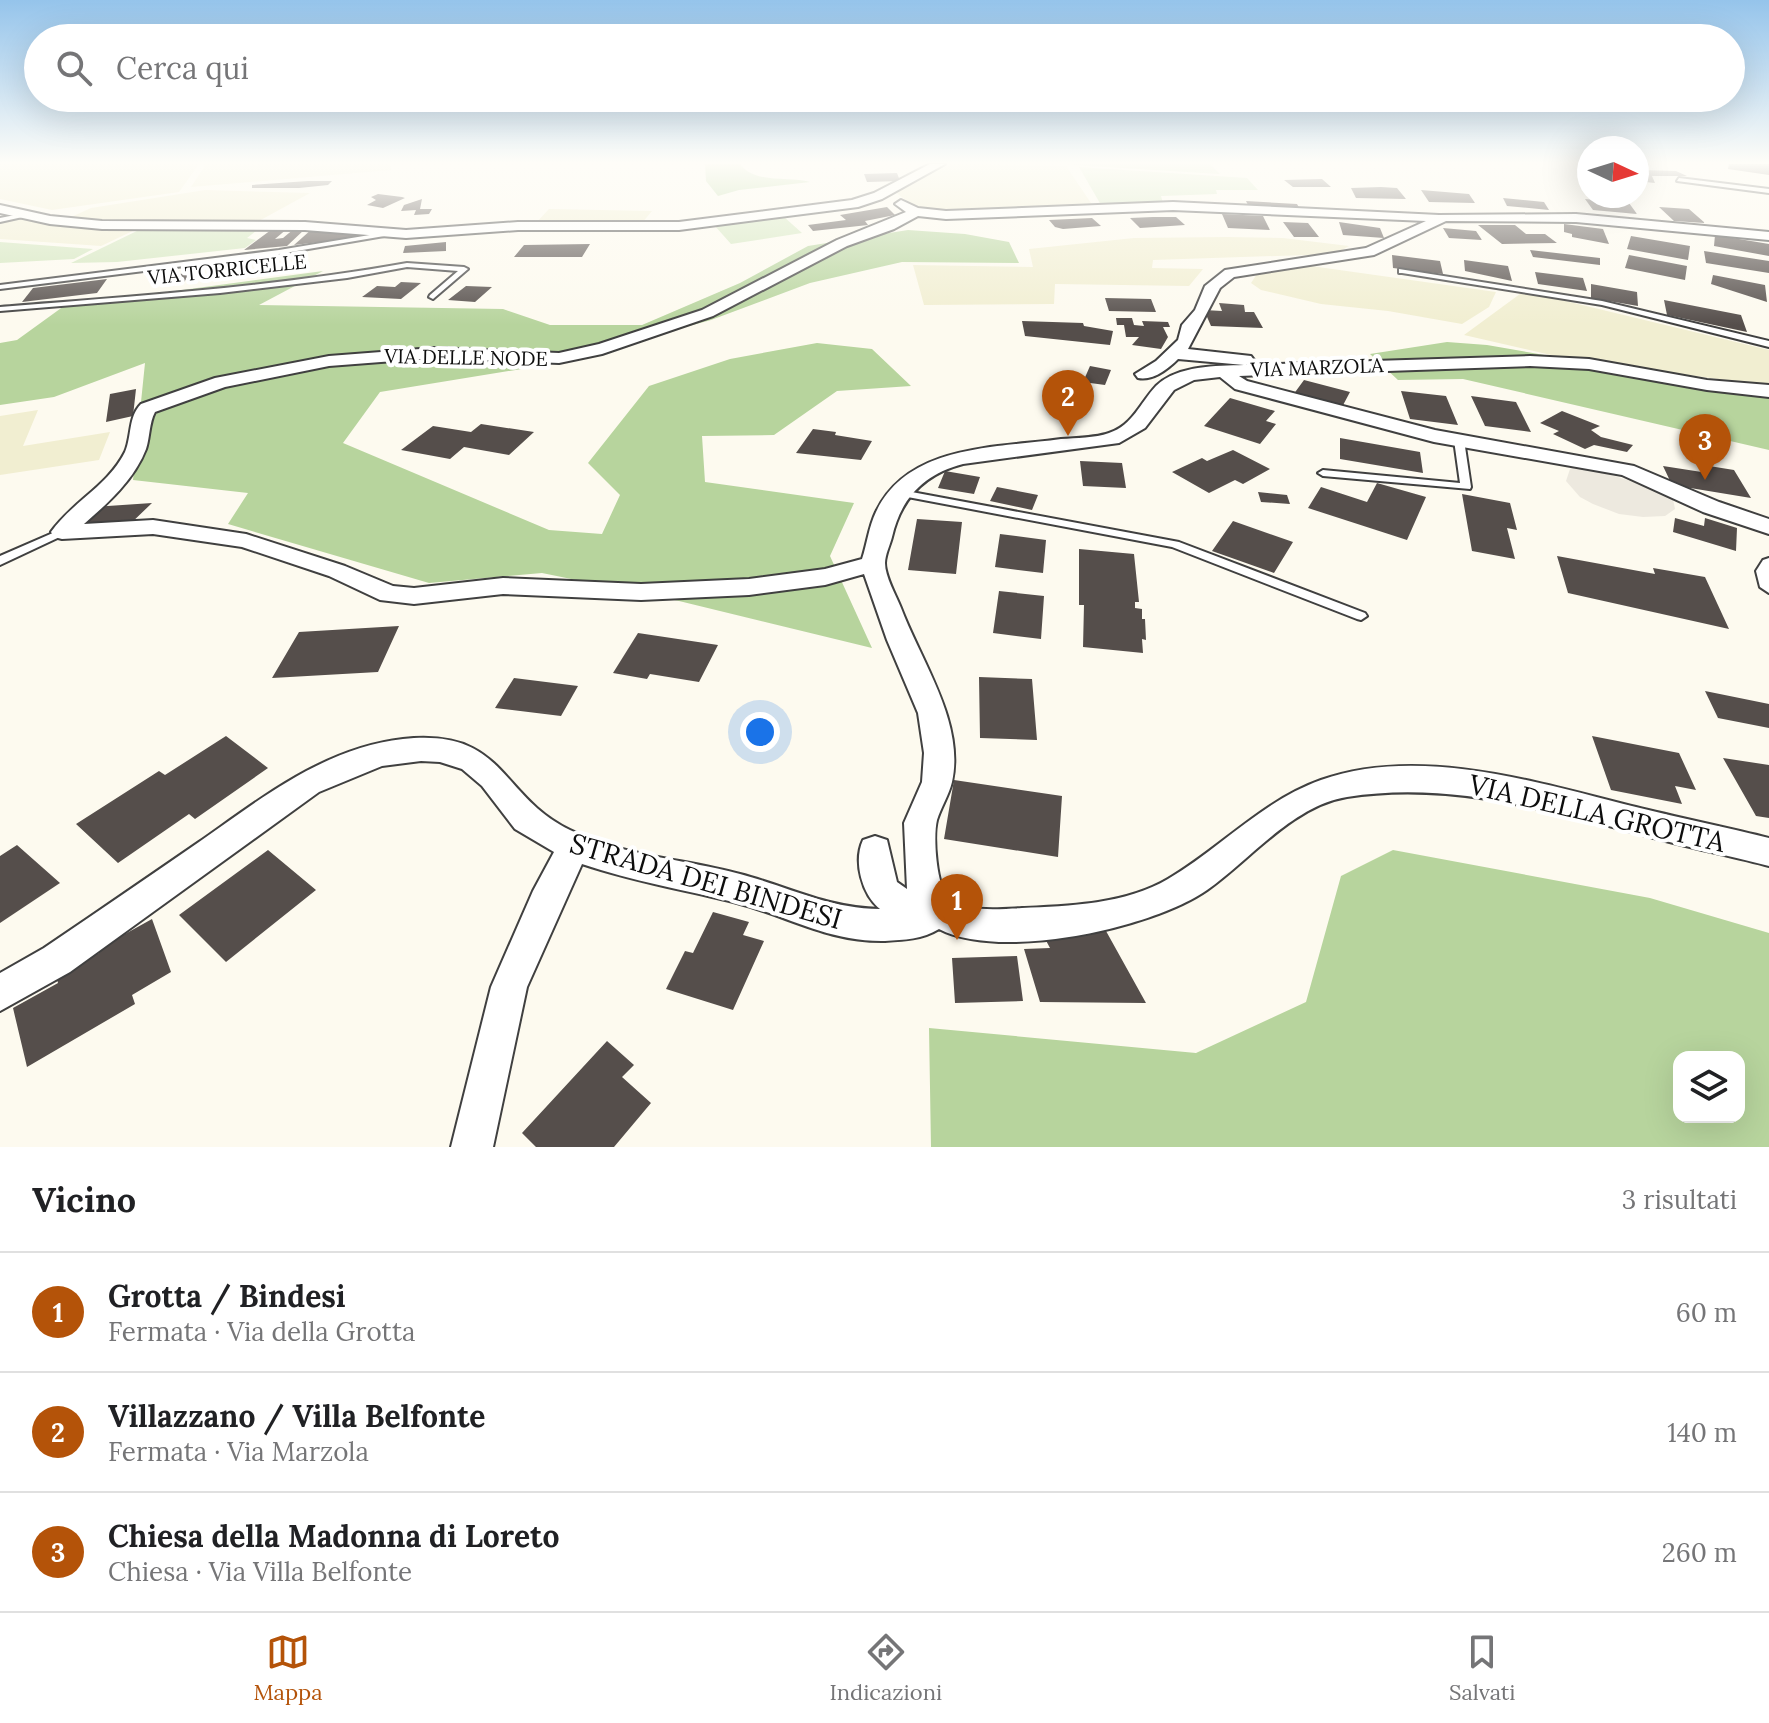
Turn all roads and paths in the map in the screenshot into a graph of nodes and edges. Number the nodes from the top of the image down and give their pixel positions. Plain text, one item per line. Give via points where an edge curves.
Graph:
1 (47, 218) edge
2 (753, 218) edge
3 (907, 218) edge
4 (1443, 218) edge
5 (1514, 218) edge
6 (394, 233) junction
7 (1769, 236) edge
8 (1402, 271) dead end
9 (0, 287) edge
10 (433, 297) dead end
11 (0, 309) edge
12 (1769, 344) edge
13 (1174, 353) junction
14 (1277, 368) junction
15 (1227, 371) junction
16 (1144, 374) dead end
17 (1769, 391) edge
18 (1459, 440) junction
19 (1323, 473) dead end
20 (901, 493) junction
21 (1769, 527) edge
22 (62, 532) junction
23 (0, 561) edge
24 (873, 564) junction
25 (1769, 564) edge
26 (1769, 587) edge
27 (1361, 616) dead end
28 (573, 848) junction
29 (875, 850) dead end
30 (1769, 852) edge
31 (930, 914) junction
32 (0, 993) edge
33 (472, 1147) edge

1 - 6 street, VIA TORRICELLE via 114,225 305,226
2 - 6 street, VIA TORRICELLE via 692,225
3 - 22 street, VIA DELLE NODE via 831,248 730,303 575,355 398,354 329,361 221,382 158,404 143,413 136,449 122,472
4 - 13 street via 1369,252 1230,273 1213,286 1186,342
5 - 7 street via 1576,218
6 - 9 lane, VIA TORRICELLE
8 - 12 lane via 1602,303
10 - 11 lane, VIA TORRICELLE via 464,269 407,265 220,291
13 - 14 street
13 - 16 street
14 - 15 street, VIA MARZOLA
14 - 17 street, VIA MARZOLA via 1530,361 1589,364
15 - 18 street via 1252,389
15 - 20 street, VIA MARZOLA via 1173,382 1146,418 1112,439 935,465
18 - 19 lane via 1466,487
18 - 21 street via 1630,469 1661,488
20 - 24 street, VIA MARZOLA via 887,512
20 - 27 lane via 1175,544
22 - 23 lane, VIA DELLE NODE
22 - 24 street, VIA DELLE NODE via 153,527 246,541 389,594 414,596 503,586 641,592 749,587 825,577
24 - 31 street via 932,713 939,753 937,782 920,823 922,885
25 - 26 street
28 - 31 street, STRADA DEI BINDESI via 741,889 838,922 903,924
28 - 32 street, STRADA DEI BINDESI via 517,813 494,778 462,755 415,750 370,757 308,783 57,960
28 - 33 street via 509,987
29 - 31 street via 881,890
30 - 31 street, VIA DELLA GROTTA via 1501,786 1397,779 1336,787 1304,799 1176,892 1147,904 1018,924 960,922

